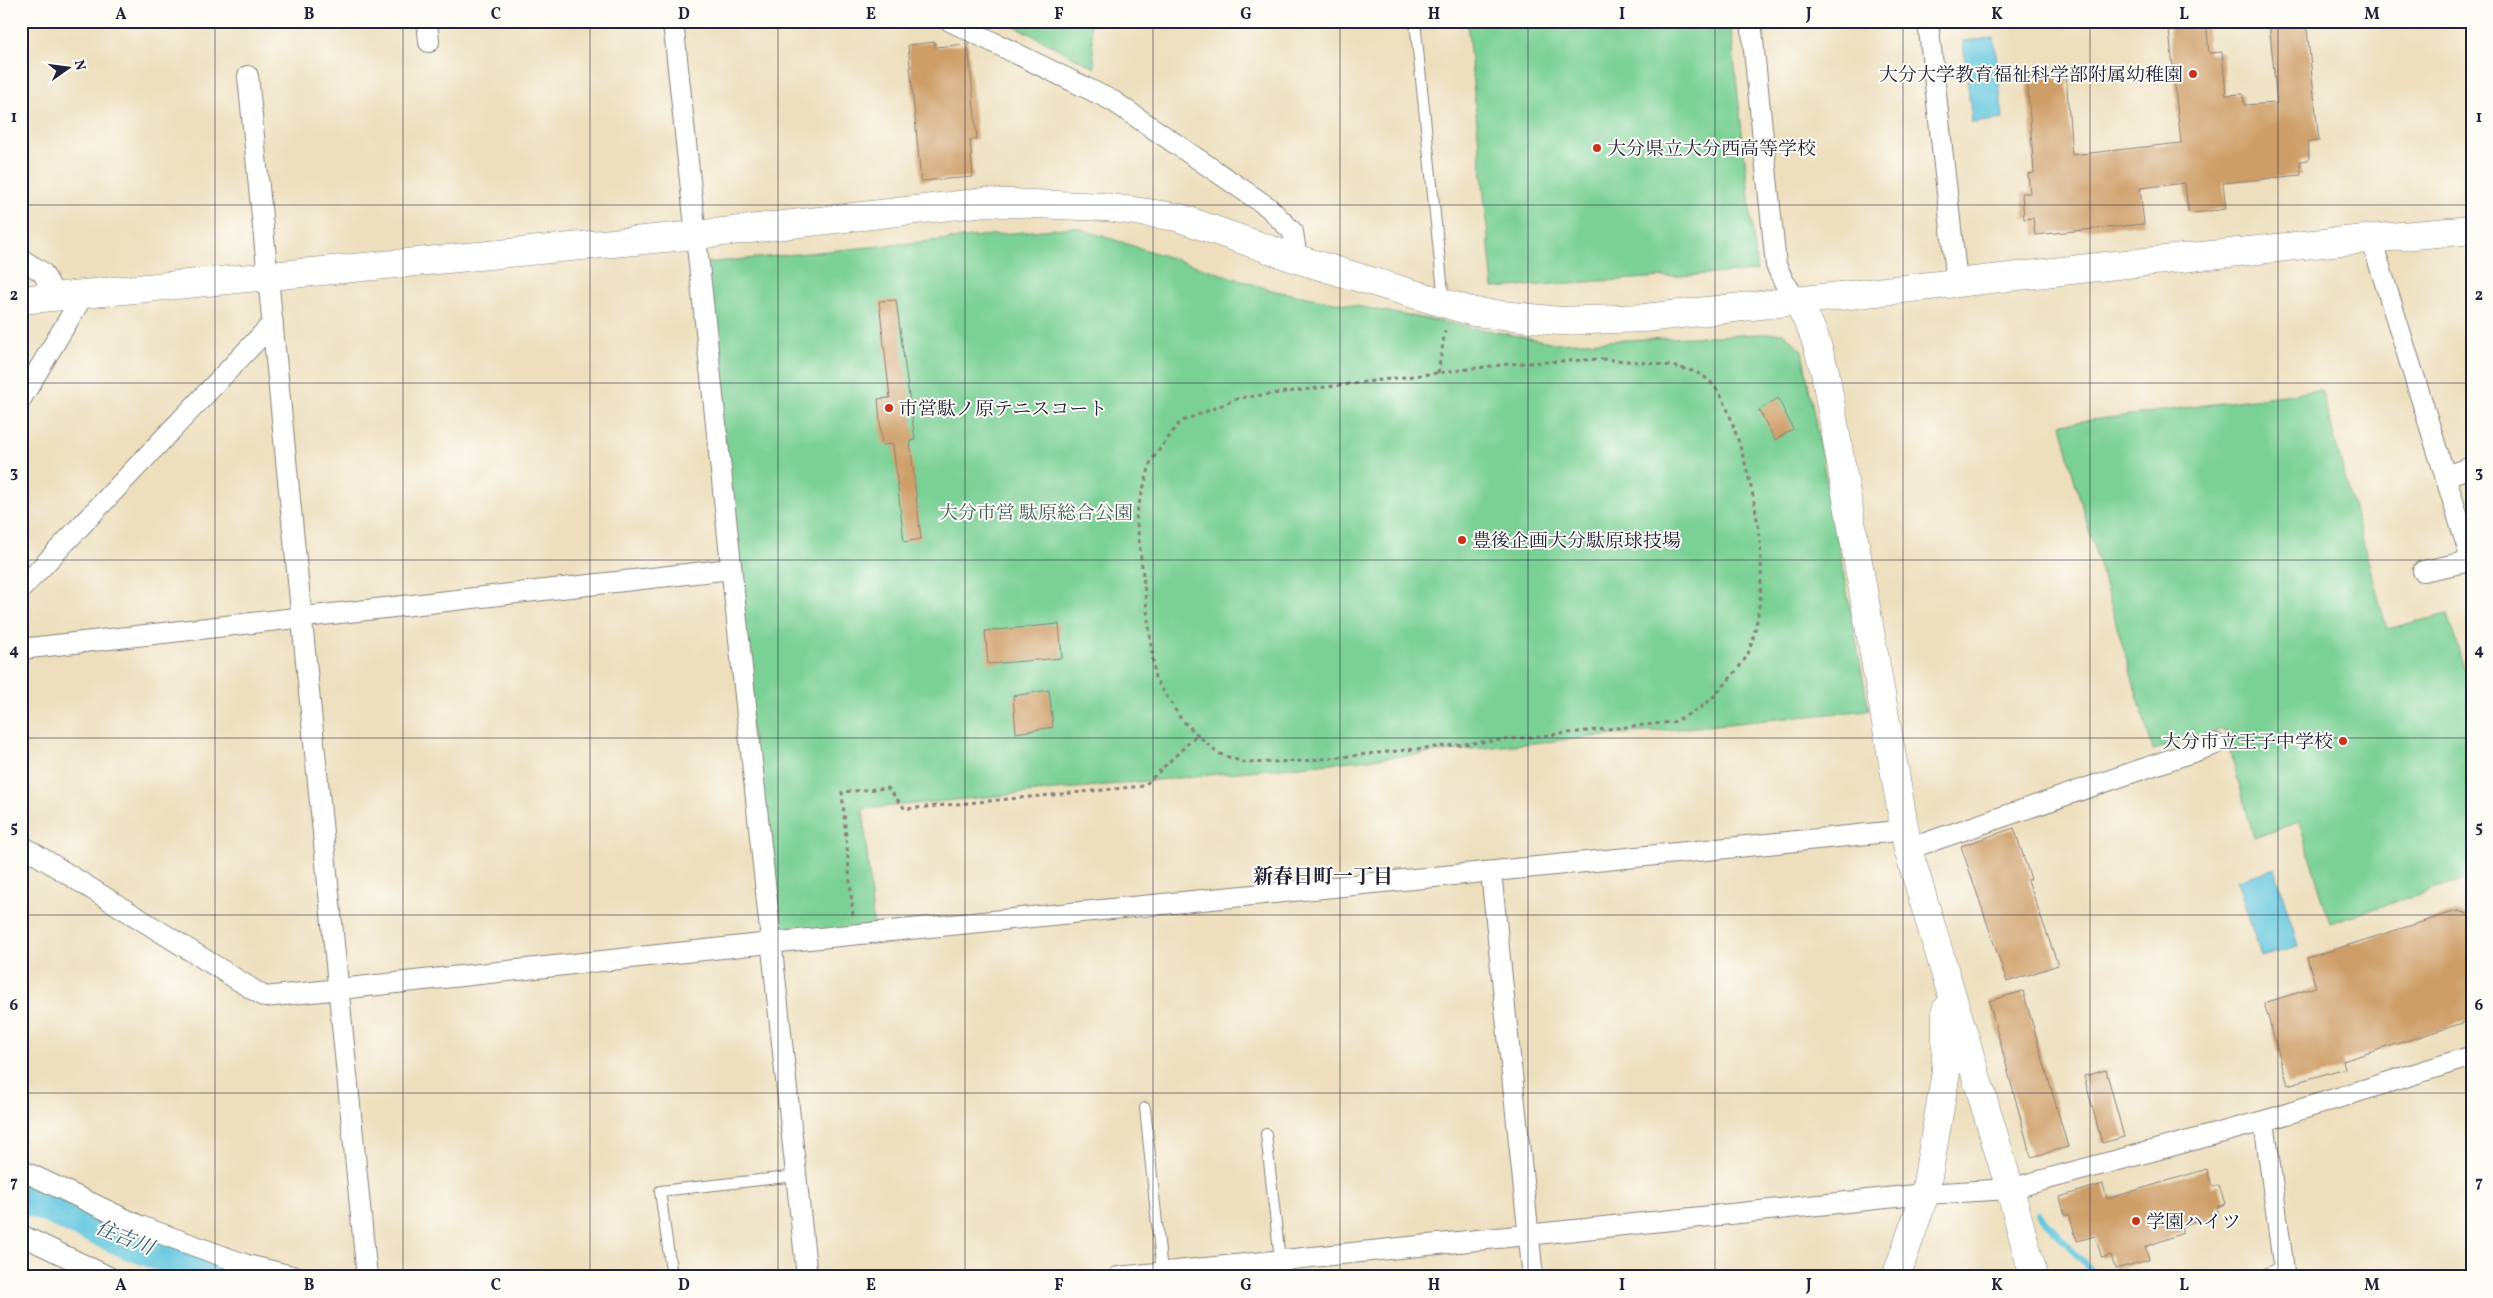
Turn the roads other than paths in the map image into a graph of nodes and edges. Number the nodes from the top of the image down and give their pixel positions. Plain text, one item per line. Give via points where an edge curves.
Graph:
1 (427, 21) edge
2 (673, 21) edge
3 (950, 21) edge
4 (1415, 21) edge
5 (1751, 21) edge
6 (1928, 21) edge
7 (429, 42) dead end
8 (248, 76) dead end
9 (2472, 230) edge
10 (696, 235) junction
11 (2371, 238) junction
12 (21, 259) edge
13 (1297, 259) junction
14 (268, 276) junction
15 (1957, 283) junction
16 (84, 294) junction
17 (56, 296) junction
18 (21, 300) edge
19 (1798, 301) junction
20 (1445, 317) junction
21 (273, 323) junction
22 (21, 399) edge
23 (2472, 467) edge
24 (2445, 476) junction
25 (2472, 562) edge
26 (731, 569) junction
27 (2424, 571) dead end
28 (21, 588) edge
29 (302, 617) junction
30 (21, 649) edge
31 (2216, 744) dead end
32 (1906, 838) junction
33 (21, 845) edge
34 (1491, 872) junction
35 (1927, 916) junction
36 (770, 944) junction
37 (339, 989) junction
38 (2472, 1056) edge
39 (1145, 1108) dead end
40 (2264, 1121) junction
41 (1266, 1134) dead end
42 (21, 1170) edge
43 (796, 1176) junction
44 (2010, 1189) junction
45 (1925, 1194) junction
46 (21, 1235) edge
47 (1529, 1235) junction
48 (1280, 1260) junction
49 (1162, 1272) junction
50 (109, 1277) edge
51 (296, 1277) edge
52 (367, 1277) edge
53 (672, 1277) edge
54 (807, 1277) edge
55 (1118, 1277) edge
56 (1533, 1277) edge
57 (1896, 1277) edge
58 (2034, 1277) edge
59 (2270, 1277) edge

1 - 7 street
2 - 10 street
3 - 13 street via 1122,107 1268,207 1294,232
4 - 20 lane
5 - 19 street via 1776,265
6 - 15 street
8 - 14 street
9 - 11 street
10 - 13 street via 985,202 1105,207 1177,217
10 - 14 street
10 - 26 street
11 - 15 street
11 - 24 street
12 - 17 street via 42,272
13 - 20 street
14 - 16 street
14 - 21 street
15 - 19 street
16 - 17 street
16 - 22 street
17 - 18 street
19 - 20 street via 1645,318 1588,320 1474,312
19 - 32 street via 1814,335 1825,372
21 - 28 street
21 - 29 street
23 - 24 street
24 - 25 street
25 - 27 street
26 - 29 street
26 - 36 street
29 - 30 street
29 - 37 street
31 - 32 street
32 - 34 street via 1888,832
32 - 35 street
33 - 37 street via 265,997
34 - 36 street
34 - 47 street
35 - 44 street
35 - 45 street via 1947,1016 1946,1072
36 - 37 street
36 - 43 street
37 - 52 street
38 - 40 street
39 - 49 lane
40 - 44 street
40 - 59 street via 2284,1271
41 - 48 lane
42 - 51 street via 140,1226 247,1265
43 - 53 lane via 660,1191
43 - 54 street
44 - 45 street
44 - 58 street
45 - 47 street
45 - 57 street
46 - 50 street
47 - 48 street
47 - 56 street
48 - 49 street
49 - 55 street

